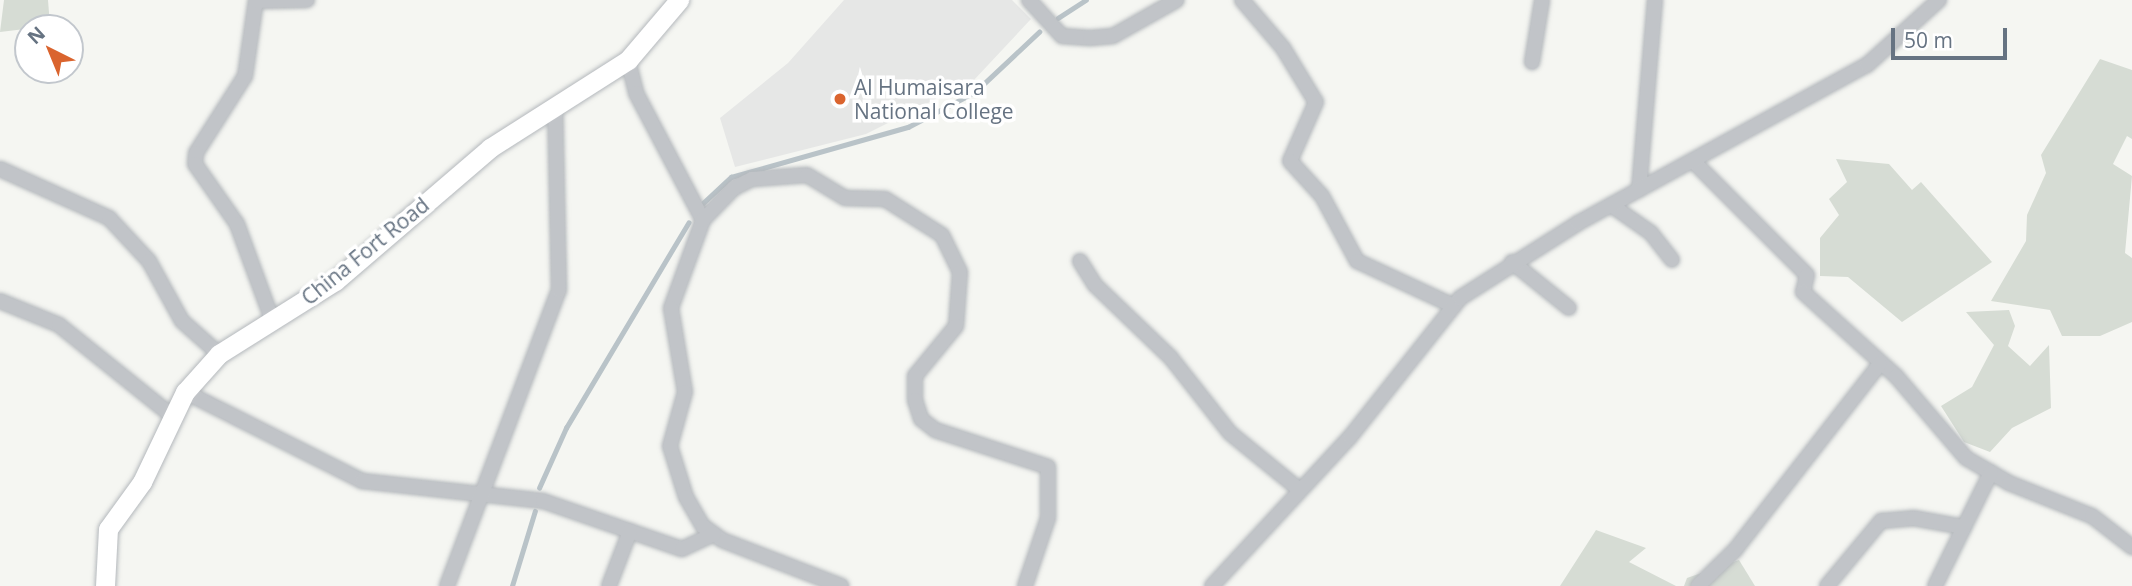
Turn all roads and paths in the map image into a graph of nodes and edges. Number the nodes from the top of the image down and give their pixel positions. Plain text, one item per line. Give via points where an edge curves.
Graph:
1 (256, 0) edge
2 (307, 0) edge
3 (679, 0) edge
4 (1030, 0) edge
5 (1177, 0) edge
6 (1242, 0) edge
7 (1542, 0) edge
8 (1655, 0) edge
9 (1939, 0) edge
10 (628, 60) junction
11 (1532, 62) dead end
12 (555, 105) junction
13 (1693, 161) junction
14 (0, 169) edge
15 (1639, 190) junction
16 (1611, 205) junction
17 (703, 220) junction
18 (1672, 260) dead end
19 (1080, 261) dead end
20 (1512, 262) junction
21 (0, 301) edge
22 (1454, 306) junction
23 (1569, 308) dead end
24 (272, 322) junction
25 (219, 354) junction
26 (1880, 364) junction
27 (185, 392) junction
28 (172, 415) junction
29 (1991, 472) junction
30 (1300, 490) junction
31 (479, 491) junction
32 (1964, 527) junction
33 (630, 531) junction
34 (714, 534) junction
35 (2132, 547) edge
36 (105, 586) edge
37 (447, 586) edge
38 (609, 586) edge
39 (841, 586) edge
40 (1026, 586) edge
41 (1212, 586) edge
42 (1698, 586) edge
43 (1826, 586) edge
44 (1935, 586) edge

1 - 2 street
1 - 24 street via 245,76 195,153 195,164 237,224
3 - 10 street, China Fort Road
4 - 5 street via 1062,36 1090,38 1113,36
6 - 22 street via 1283,48 1316,102 1290,161 1322,196 1357,261 1365,270
7 - 11 street
8 - 15 street
9 - 13 street via 1867,65
10 - 12 street, China Fort Road
10 - 17 street via 636,93
12 - 24 street, China Fort Road via 490,148 335,281
12 - 31 street via 559,290 528,381
13 - 15 street
13 - 26 street via 1807,275 1803,292
14 - 25 street via 109,218 149,261 182,321
15 - 16 street
16 - 18 street via 1651,233
16 - 20 street
17 - 34 street via 671,308 685,392 670,446 686,497
17 - 40 street via 752,179 807,175 845,198 885,199 943,235 960,272 956,326 915,376 915,400 921,419 935,430 1048,467 1048,518
19 - 30 street via 1095,285 1171,358 1230,433
20 - 22 street
20 - 23 street
21 - 28 street via 59,325
22 - 30 street
24 - 25 street, China Fort Road
25 - 27 street, China Fort Road
26 - 29 street via 1966,458
26 - 42 street via 1735,550
27 - 28 street, China Fort Road
27 - 31 street via 362,481
28 - 36 street, China Fort Road via 142,482 108,529
29 - 32 street
29 - 35 street via 2092,516
30 - 41 street
31 - 33 street via 543,501
31 - 37 street
32 - 43 street via 1913,518 1881,521
32 - 44 street
33 - 34 street via 682,549
33 - 38 street
34 - 39 street

